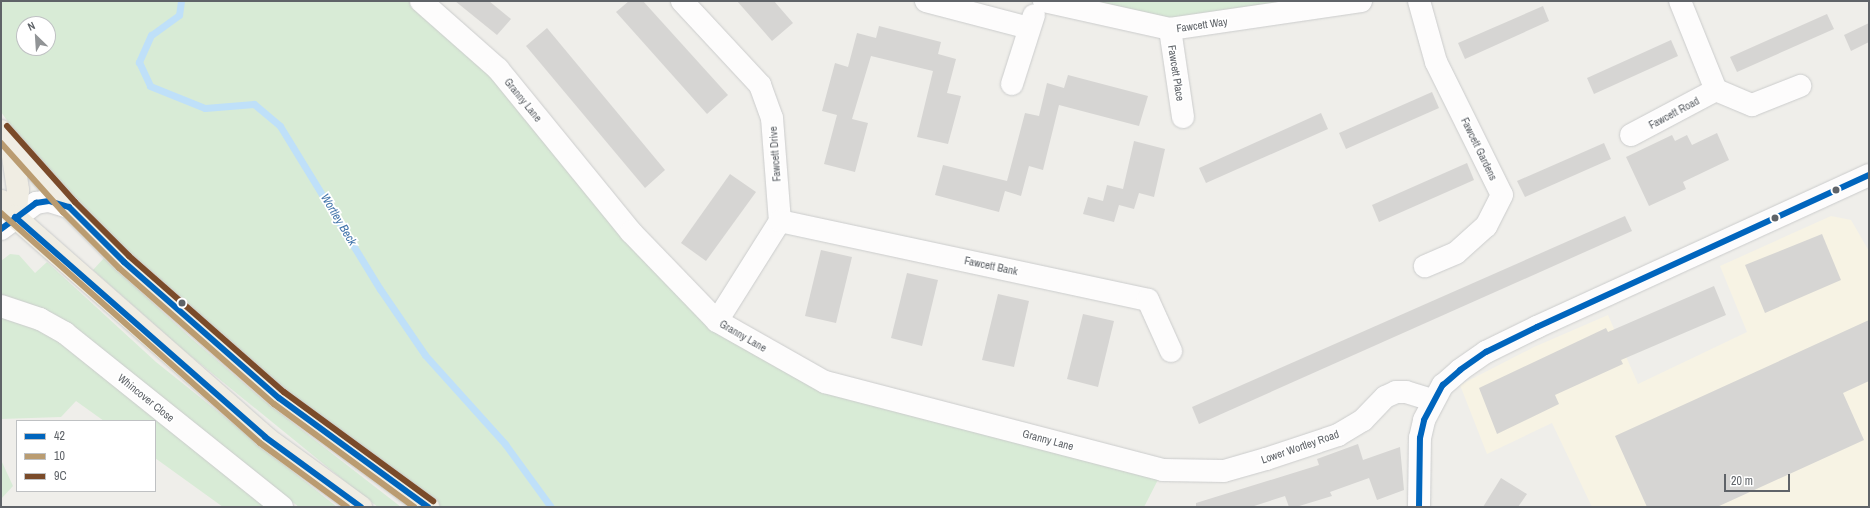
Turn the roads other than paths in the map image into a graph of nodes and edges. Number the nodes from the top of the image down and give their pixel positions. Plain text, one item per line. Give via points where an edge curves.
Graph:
1 (421, 1) edge
2 (682, 1) edge
3 (926, 1) edge
4 (1040, 1) edge
5 (1044, 1) edge
6 (1361, 1) edge
7 (1418, 1) edge
8 (1680, 1) edge
9 (1029, 28) junction
10 (1170, 30) junction
11 (1012, 84) dead end
12 (1800, 86) dead end
13 (1716, 90) junction
14 (1183, 117) dead end
15 (1631, 135) dead end
16 (6, 136) edge
17 (1869, 175) edge
18 (69, 207) junction
19 (6, 215) edge
20 (780, 221) junction
21 (1425, 266) dead end
22 (1, 306) edge
23 (717, 321) junction
24 (1171, 351) dead end
25 (1433, 400) junction
26 (1163, 470) joint
27 (1414, 506) edge
28 (282, 507) edge
29 (361, 507) edge
30 (428, 507) edge

1 - 23 street, Granny Lane via 498,69 631,232
2 - 20 street, Fawcett Drive via 760,85 772,118
3 - 9 street
4 - 9 street
5 - 10 street, Fawcett Way
6 - 10 street, Fawcett Way
7 - 21 street, Fawcett Gardens via 1436,62 1502,195 1486,226 1456,253
8 - 13 street
9 - 11 street
10 - 14 street, Fawcett Place
12 - 13 street via 1752,105
13 - 15 street, Fawcett Road
16 - 18 highway
16 - 19 highway via 18,190
17 - 25 street via 1486,352 1443,385
18 - 19 street via 49,201 36,203
18 - 30 highway via 124,262 279,398
19 - 29 highway via 265,437
20 - 23 street
20 - 24 street, Fawcett Bank via 1148,300
22 - 28 street, Whincover Close via 40,319 65,333
23 - 26 street, Granny Lane via 825,382
25 - 26 street, Lower Wortley Road via 1406,392 1396,392 1385,397 1363,420 1338,435 1224,471
25 - 27 street via 1424,420 1420,438

